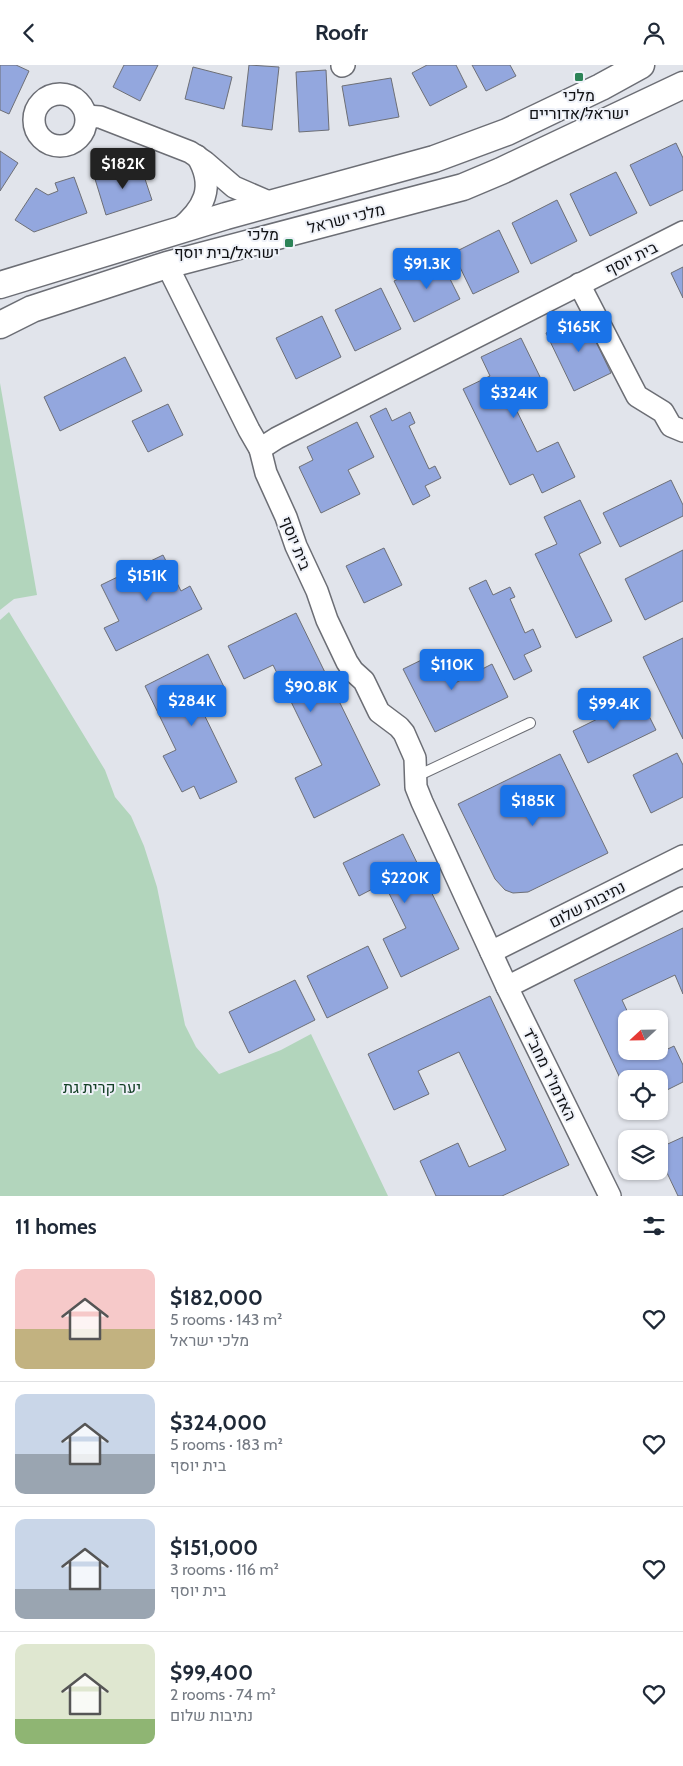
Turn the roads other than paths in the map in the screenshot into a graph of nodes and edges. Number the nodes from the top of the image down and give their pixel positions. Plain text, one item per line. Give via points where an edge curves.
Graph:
1 (641, 65) edge
2 (683, 85) edge
3 (86, 116) dead end
4 (196, 155) junction
5 (271, 203) junction
6 (177, 232) junction
7 (683, 232) edge
8 (167, 265) junction
9 (579, 284) junction
10 (0, 285) edge
11 (0, 325) edge
12 (683, 431) edge
13 (260, 449) junction
14 (530, 723) dead end
15 (415, 777) junction
16 (683, 856) edge
17 (683, 898) edge
18 (491, 952) junction
19 (507, 987) junction
20 (610, 1196) edge

1 - 5 street, מלכי ישראל via 542,116 467,148
2 - 8 street, מלכי ישראל via 463,187
3 - 4 street via 100,117
4 - 5 street via 234,187
4 - 6 street via 205,174 205,194 194,217
5 - 6 street, מלכי ישראל
6 - 10 street, מלכי ישראל
7 - 9 street, בית יוסף
8 - 11 street, מלכי ישראל via 32,309
8 - 13 street
9 - 12 street via 637,397 663,412 671,425
9 - 13 street, בית יוסף
13 - 15 street, בית יוסף via 266,473 343,654 364,681 379,712 404,733 415,758
14 - 15 lane
15 - 18 street, בית יוסף via 422,802
16 - 18 street, נתיבות שלום
17 - 19 street
18 - 19 street, האדמו"ר מחב"ד
19 - 20 street, האדמו"ר מחב"ד

